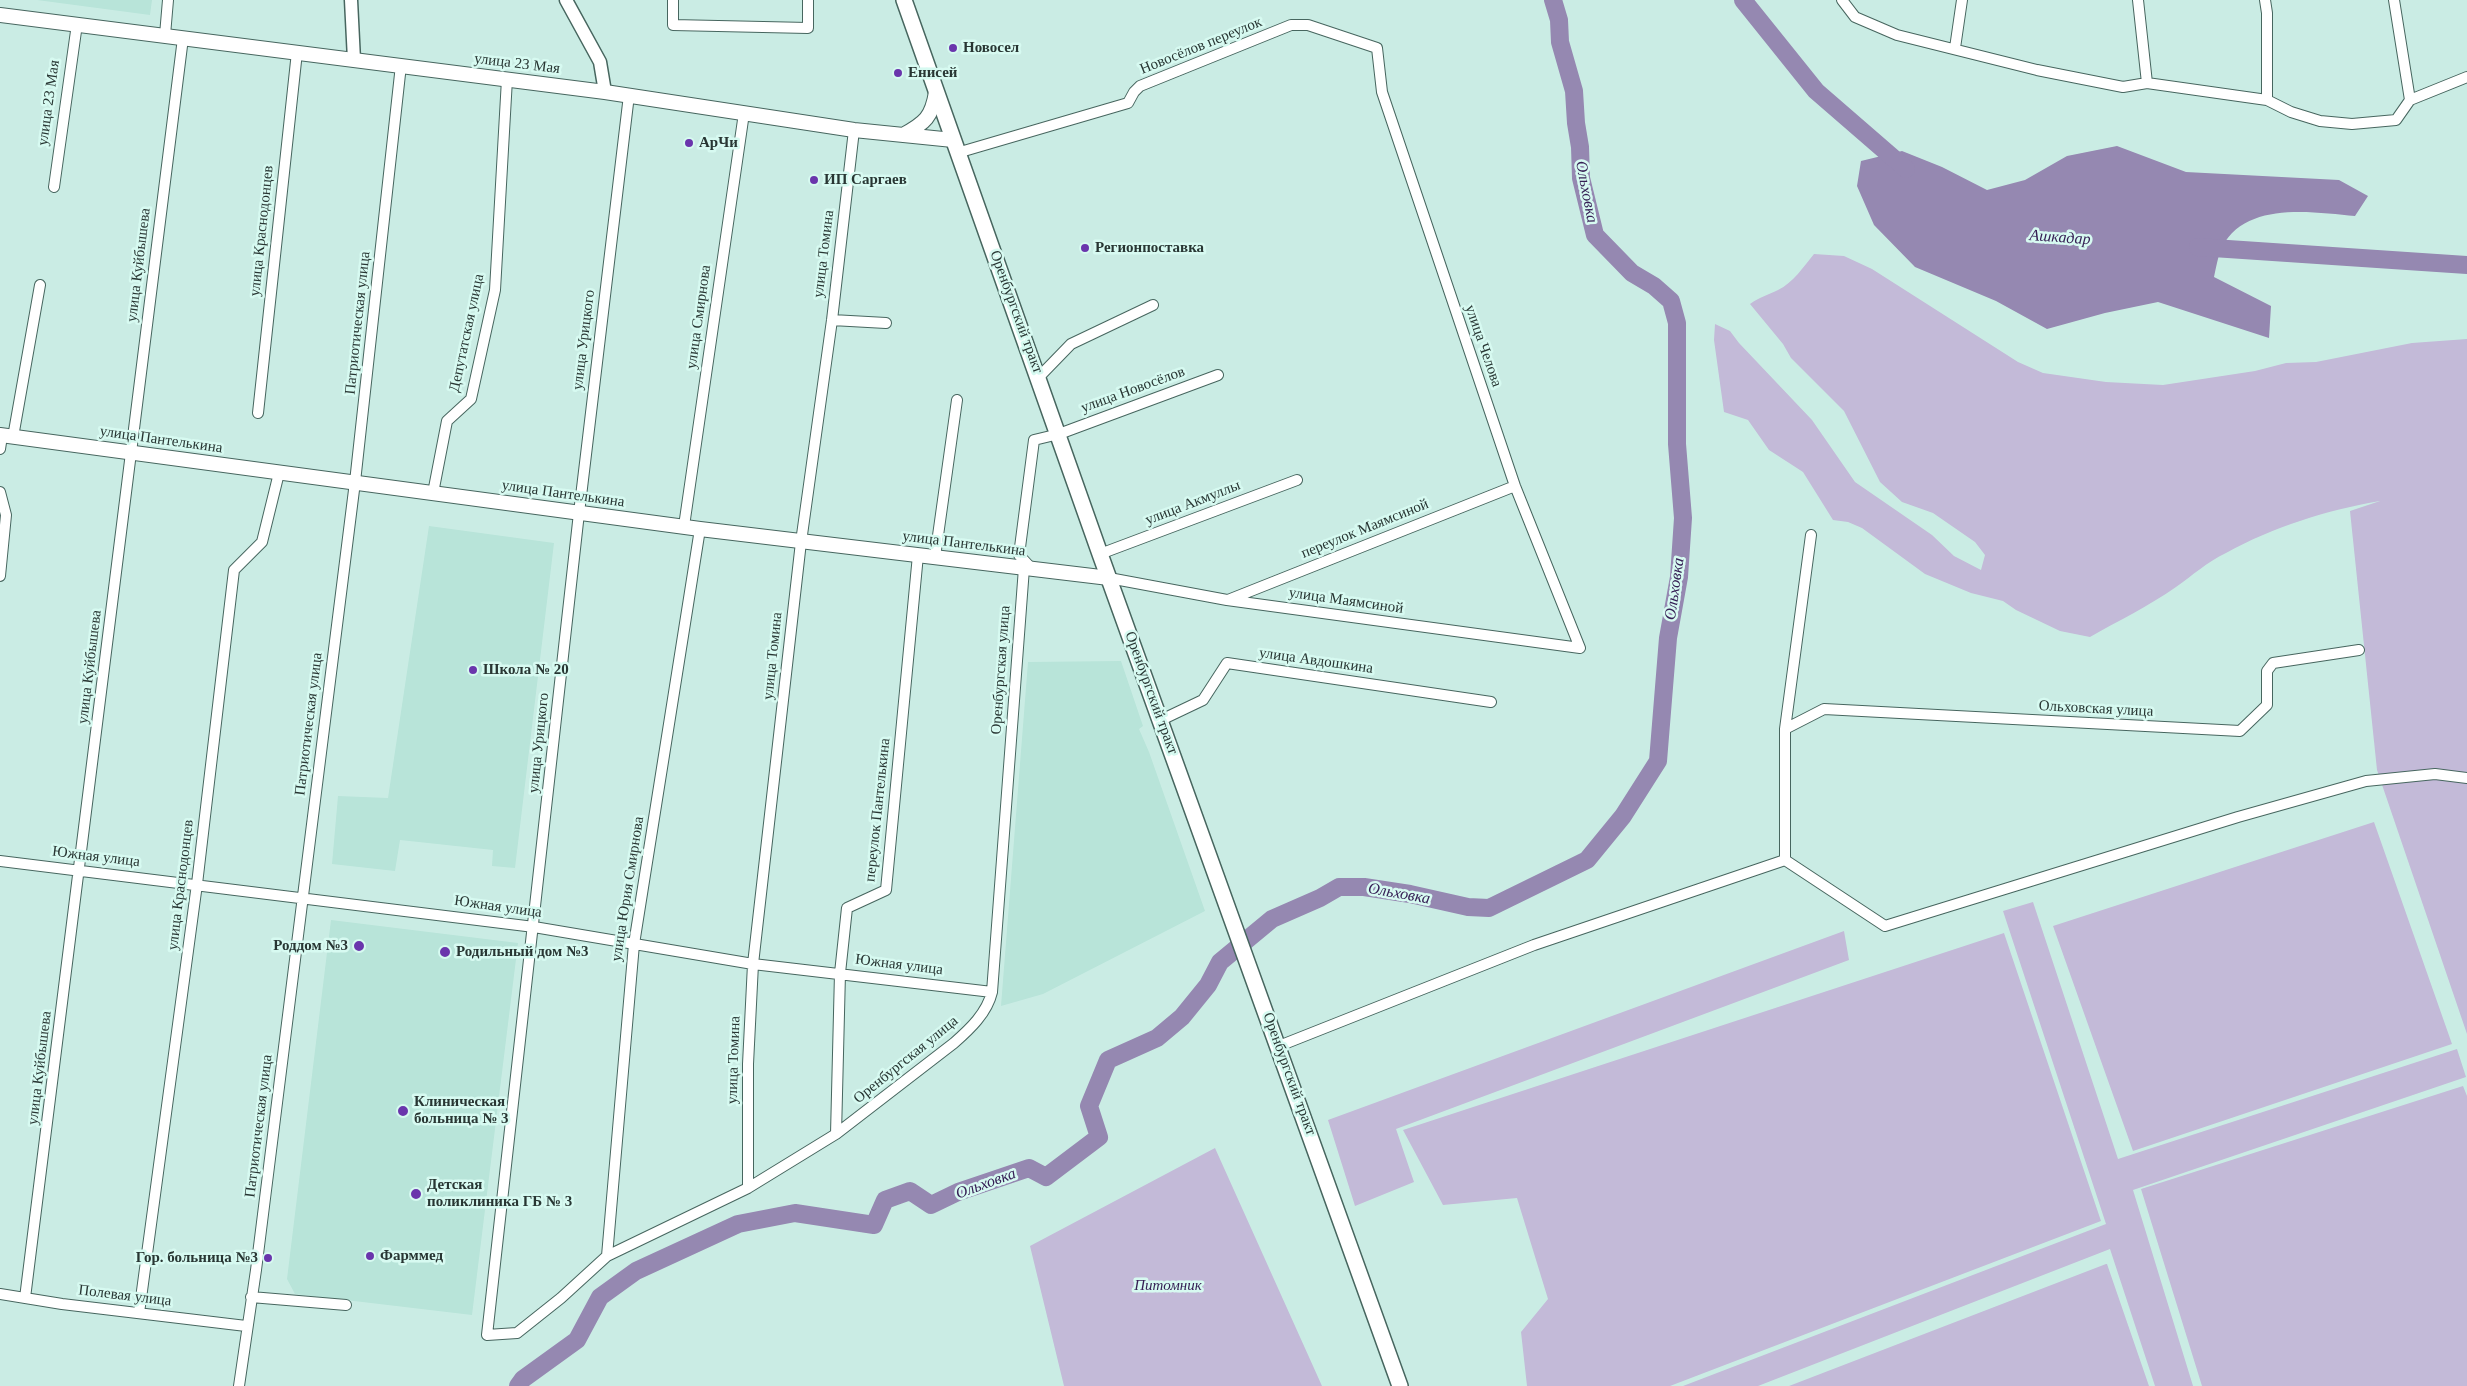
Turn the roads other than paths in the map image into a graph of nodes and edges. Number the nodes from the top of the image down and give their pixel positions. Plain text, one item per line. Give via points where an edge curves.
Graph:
1 (168, 0) edge
2 (351, 0) edge
3 (566, 0) edge
4 (673, 0) edge
5 (808, 0) edge
6 (904, 0) edge
7 (1842, 0) edge
8 (1962, 0) edge
9 (2138, 0) edge
10 (2265, 0) edge
11 (2394, 0) edge
12 (0, 15) edge
13 (77, 24) junction
14 (164, 36) junction
15 (183, 38) junction
16 (1377, 48) joint
17 (1954, 48) junction
18 (297, 52) junction
19 (354, 60) junction
20 (401, 65) junction
21 (2467, 77) edge
22 (507, 79) junction
23 (2147, 83) junction
24 (605, 92) junction
25 (936, 92) junction
26 (629, 95) junction
27 (2268, 100) junction
28 (2410, 100) junction
29 (744, 113) junction
30 (854, 130) junction
31 (902, 135) junction
32 (955, 147) junction
33 (54, 187) dead end
34 (40, 285) dead end
35 (1152, 305) dead end
36 (832, 320) junction
37 (886, 323) dead end
38 (1218, 375) dead end
39 (1039, 377) junction
40 (957, 400) dead end
41 (258, 414) dead end
42 (1059, 434) junction
43 (4, 439) edge
44 (131, 453) junction
45 (279, 473) junction
46 (1297, 480) dead end
47 (355, 482) junction
48 (1515, 486) junction
49 (0, 492) edge
50 (433, 493) junction
51 (579, 513) junction
52 (684, 526) junction
53 (700, 529) junction
54 (1811, 535) dead end
55 (801, 542) junction
56 (1100, 554) junction
57 (918, 555) junction
58 (935, 557) junction
59 (1028, 568) junction
60 (0, 576) edge
61 (1109, 578) junction
62 (1227, 600) junction
63 (1580, 648) joint
64 (2360, 650) dead end
65 (1491, 702) dead end
66 (1161, 720) junction
67 (1785, 729) junction
68 (2467, 778) edge
69 (1785, 860) junction
70 (0, 861) edge
71 (80, 870) junction
72 (197, 884) junction
73 (302, 897) junction
74 (534, 927) junction
75 (634, 944) junction
76 (754, 964) junction
77 (840, 973) junction
78 (992, 992) junction
79 (1279, 1046) junction
80 (836, 1134) junction
81 (748, 1188) junction
82 (607, 1256) junction
83 (0, 1294) edge
84 (251, 1297) junction
85 (25, 1298) junction
86 (346, 1305) dead end
87 (139, 1313) junction
88 (246, 1326) junction
89 (487, 1334) joint
90 (239, 1386) edge
91 (1400, 1386) edge

1 - 14 street
2 - 19 street
3 - 24 street via 600,62
4 - 5 street via 673,25 808,28
6 - 25 main road, Оренбургский тракт
7 - 17 street via 1855,16 1897,35
8 - 17 street
9 - 23 street
10 - 27 street
11 - 28 street
12 - 13 main road, улица 23 Мая
13 - 14 main road, улица 23 Мая
13 - 33 street, улица 23 Мая
14 - 15 main road, улица 23 Мая
15 - 18 main road, улица 23 Мая
15 - 44 street, улица Куйбышева
16 - 32 street, Новосёлов переулок via 1308,24 1291,25 1140,86 1128,103
16 - 48 street, улица Челова via 1382,92
17 - 23 street via 2037,70 2123,87
18 - 19 main road, улица 23 Мая
18 - 41 street, улица Краснодонцев
19 - 20 main road, улица 23 Мая
20 - 22 main road, улица 23 Мая
20 - 47 street, Патриотическая улица
21 - 28 street
22 - 24 main road, улица 23 Мая
22 - 50 street, Депутатская улица via 495,290 471,400 447,420
23 - 27 street
24 - 26 main road, улица 23 Мая
25 - 31 main road via 928,118
25 - 32 main road, Оренбургский тракт
26 - 29 main road, улица 23 Мая
26 - 51 street, улица Урицкого
27 - 28 street via 2291,112 2320,121 2352,124 2396,120
29 - 30 main road, улица 23 Мая
29 - 52 street, улица Смирнова
30 - 31 main road, улица 23 Мая
30 - 36 street, улица Томина
31 - 32 main road, улица 23 Мая
32 - 39 main road, Оренбургский тракт
34 - 43 street, улица Пантелькина
35 - 39 street via 1070,344
36 - 37 street
36 - 55 street, улица Томина
38 - 42 street, улица Новосёлов
39 - 42 main road, Оренбургский тракт
40 - 58 street
42 - 56 main road, Оренбургский тракт
42 - 59 street via 1034,440 1019,556
43 - 44 main road, улица Пантелькина
44 - 45 main road, улица Пантелькина
44 - 71 street, улица Куйбышева
45 - 47 main road, улица Пантелькина
45 - 72 street, улица Краснодонцев via 262,542 234,570
46 - 56 street, улица Акмуллы
47 - 50 main road, улица Пантелькина
47 - 73 street, Патриотическая улица
48 - 62 street, переулок Маямсиной
48 - 63 street, улица Челова
49 - 60 street via 6,515
50 - 51 main road, улица Пантелькина
51 - 52 main road, улица Пантелькина
51 - 74 street, улица Урицкого
52 - 53 main road, улица Пантелькина
53 - 55 main road, улица Пантелькина
53 - 75 street, улица Юрия Смирнова
54 - 67 street
55 - 57 main road, улица Пантелькина
55 - 76 street, улица Томина
56 - 61 main road, Оренбургский тракт
57 - 58 main road, улица Пантелькина
57 - 77 street, переулок Пантелькина via 886,890 847,908
58 - 59 main road, улица Пантелькина
59 - 61 main road, улица Пантелькина
59 - 78 street, Оренбургская улица
61 - 62 street, улица Маямсиной
61 - 66 main road, Оренбургский тракт
62 - 63 street, улица Маямсиной
64 - 67 street, Ольховская улица via 2273,663 2267,671 2267,706 2240,731 1824,709
65 - 66 street, улица Авдошкина via 1227,663 1203,700
66 - 79 main road, Оренбургский тракт
67 - 69 street
68 - 69 street via 2435,774 2366,781 1885,926
69 - 79 street via 1534,945
70 - 71 street, Южная улица
71 - 72 street, Южная улица
71 - 85 street, улица Куйбышева
72 - 73 street, Южная улица
72 - 87 street, улица Краснодонцев
73 - 74 street, Южная улица
73 - 84 street, Патриотическая улица
74 - 75 street, Южная улица
74 - 89 street, улица Урицкого
75 - 76 street, Южная улица
75 - 82 street, улица Юрия Смирнова
76 - 77 street, Южная улица
76 - 81 street, улица Томина via 748,1064
77 - 78 street, Южная улица
77 - 80 street, переулок Пантелькина
78 - 80 street, Оренбургская улица via 986,1008 969,1030
79 - 91 main road, Оренбургский тракт
80 - 81 street, Оренбургская улица
81 - 82 street, Оренбургская улица
82 - 89 street, Оренбургская улица via 562,1298 517,1333
83 - 85 street, Полевая улица
84 - 86 street
84 - 88 street, Патриотическая улица
85 - 87 street, Полевая улица
87 - 88 street, Полевая улица
88 - 90 street, Патриотическая улица

